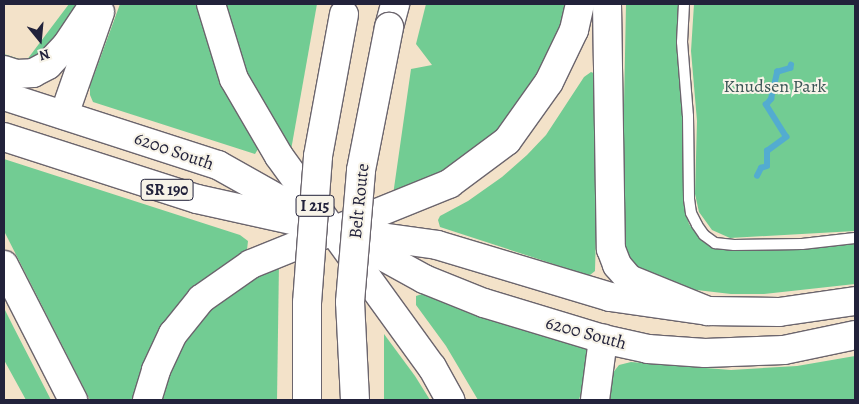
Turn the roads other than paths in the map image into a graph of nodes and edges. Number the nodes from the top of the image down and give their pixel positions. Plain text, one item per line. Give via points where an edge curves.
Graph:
1 (94, 4) edge
2 (103, 4) edge
3 (211, 4) edge
4 (580, 4) edge
5 (607, 4) edge
6 (684, 4) edge
7 (346, 9) edge
8 (392, 15) edge
9 (4, 70) edge
10 (4, 96) edge
11 (64, 115) junction
12 (4, 137) edge
13 (334, 230) junction
14 (855, 238) edge
15 (4, 265) edge
16 (855, 301) edge
17 (708, 311) junction
18 (855, 335) edge
19 (603, 339) junction
20 (73, 400) edge
21 (147, 400) edge
22 (307, 400) edge
23 (356, 400) edge
24 (450, 400) edge
25 (595, 400) edge

1 - 9 main road via 66,46 48,65 33,73 16,74
2 - 11 main road
3 - 13 main road via 234,79 279,156
4 - 13 main road via 574,30 550,82 507,141 449,184
5 - 17 main road via 611,249 617,265 629,279
6 - 14 lane via 682,42 688,116 689,199 697,226 716,243 734,245 802,244
7 - 22 main road, I 215, bridge via 318,156 307,303
8 - 23 main road, Belt Route / I 215, bridge via 361,170 350,302
10 - 11 main road, 6200 South / SR 190
11 - 13 main road, 6200 South / SR 190 via 218,165
12 - 13 main road, 6200 South / SR 190 via 197,199
13 - 17 main road, 6200 South / SR 190 via 437,245 610,297
13 - 19 main road, 6200 South / SR 190 via 424,279 484,303
13 - 21 main road via 252,264 201,299 173,334 156,370
13 - 24 main road via 432,368
15 - 20 main road
16 - 17 main road, 6200 South via 779,312
18 - 19 main road, 6200 South via 784,350 705,353 648,349
19 - 25 main road

